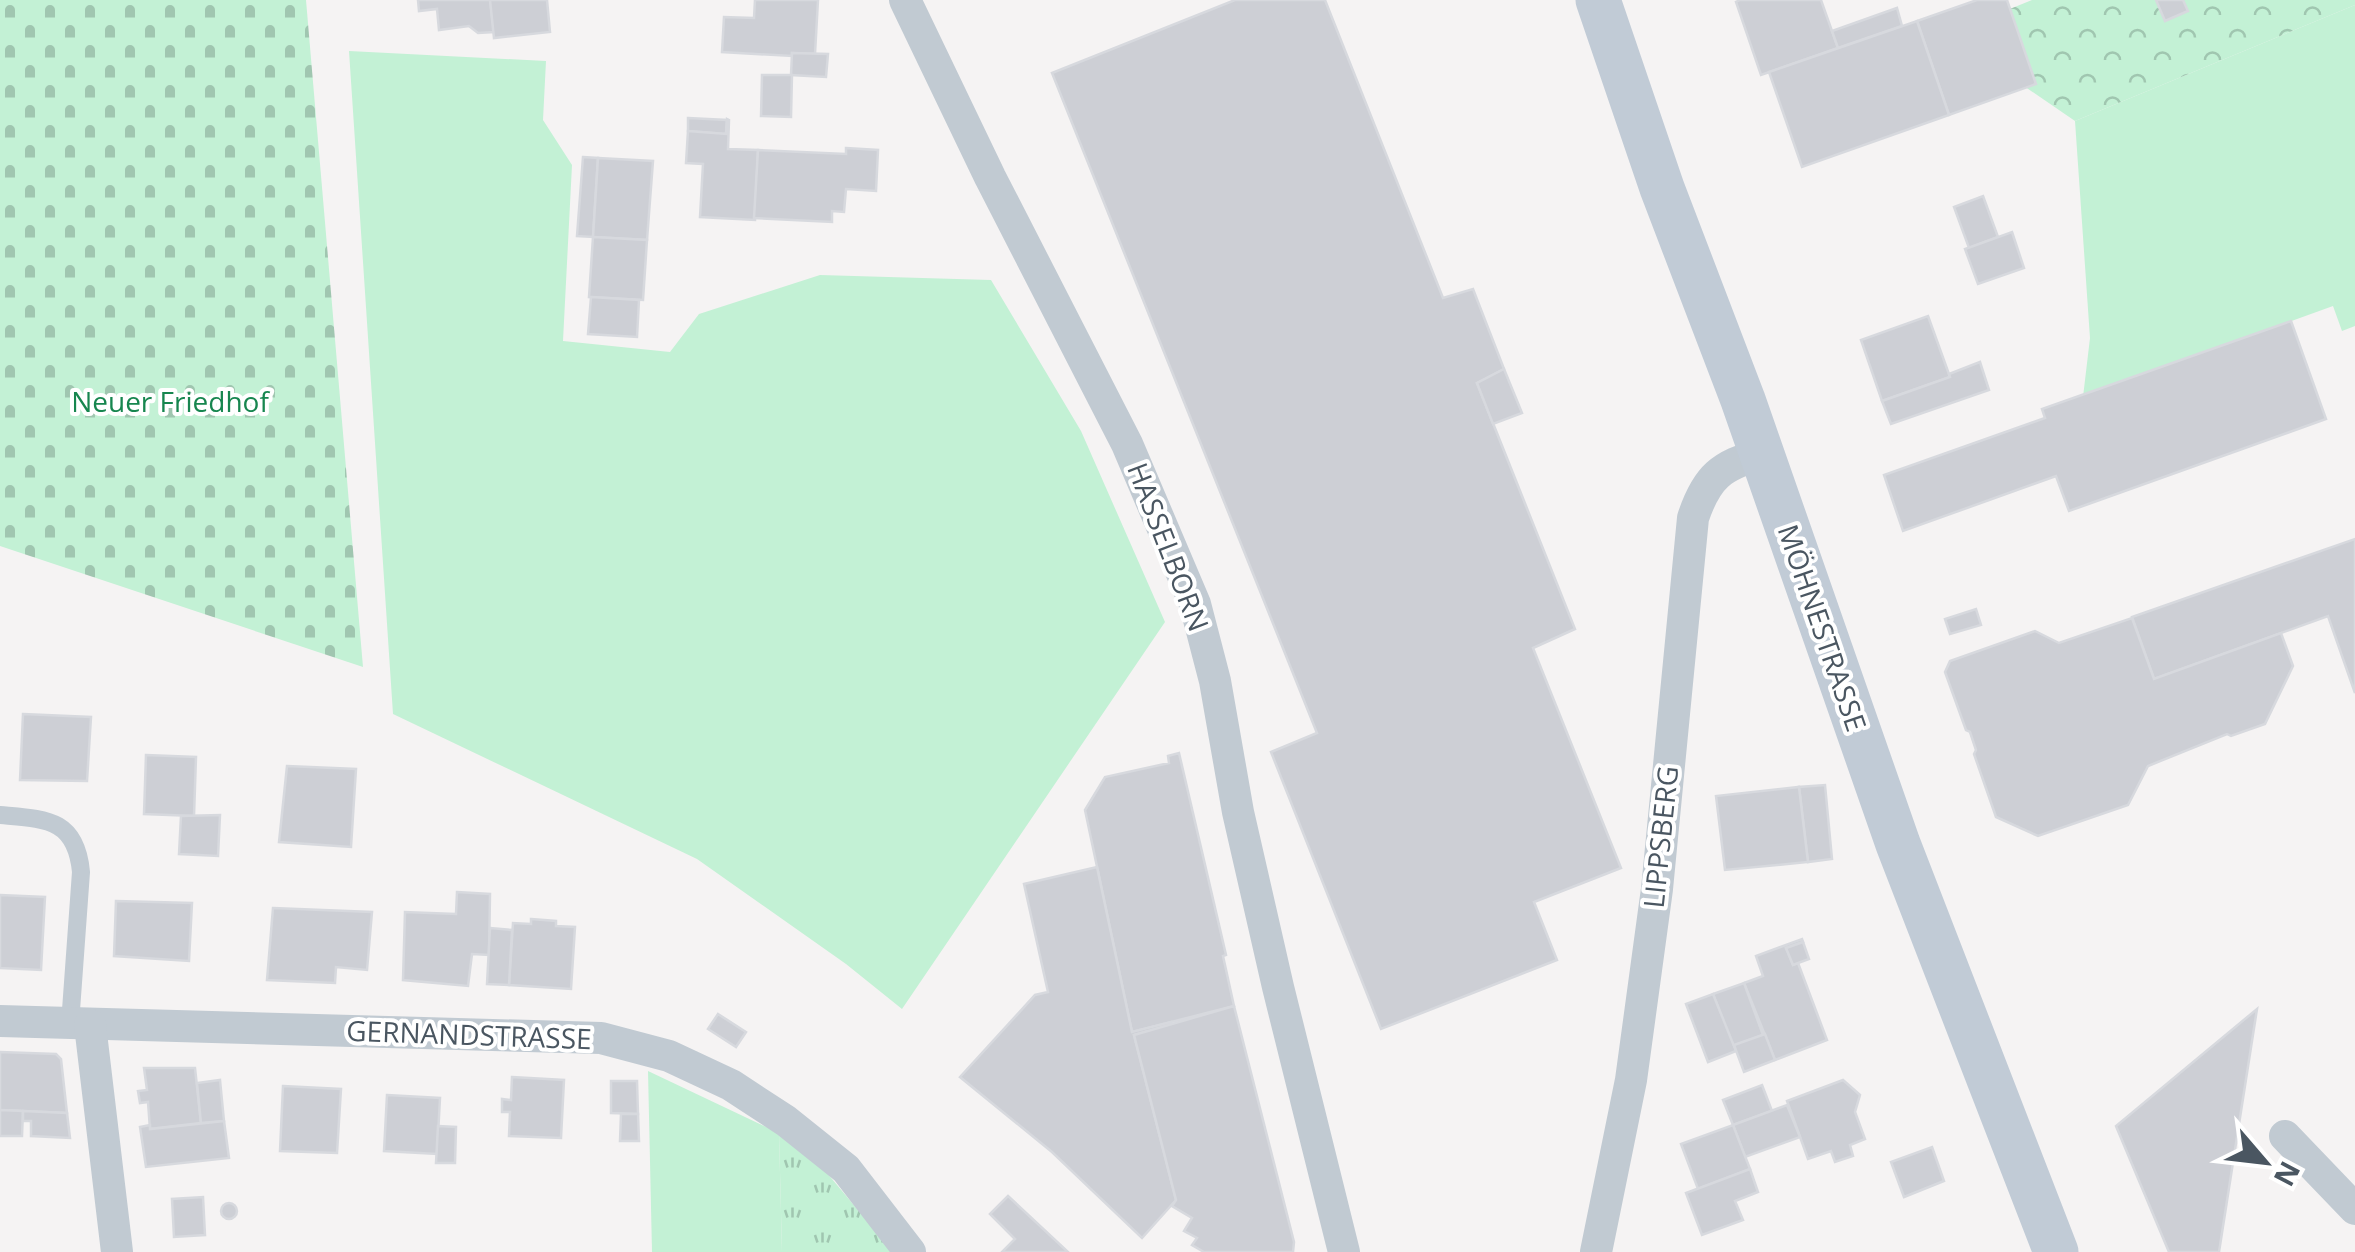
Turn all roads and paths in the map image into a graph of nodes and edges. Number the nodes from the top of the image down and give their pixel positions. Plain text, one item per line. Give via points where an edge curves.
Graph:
1 (906, 0) edge
2 (1598, 0) edge
3 (1761, 454) junction
4 (0, 815) edge
5 (0, 1021) edge
6 (80, 1025) junction
7 (2285, 1136) dead end
8 (2355, 1209) edge
9 (117, 1252) edge
10 (910, 1252) edge
11 (1344, 1252) edge
12 (1596, 1252) edge
13 (2056, 1252) edge

1 - 11 street, HASSELBORN via 1128,444 1195,604
2 - 3 street, MÖHNESTRASSE
3 - 12 street, LIPPSBERG via 1729,464 1693,518 1657,889 1631,1080
3 - 13 street, MÖHNESTRASSE via 1898,844
4 - 6 lane via 47,820 67,830 79,850
5 - 6 street, GERNANDSTRASSE
6 - 9 street
6 - 10 street, GERNANDSTRASSE via 601,1038 669,1056 786,1121 846,1170
7 - 8 street

